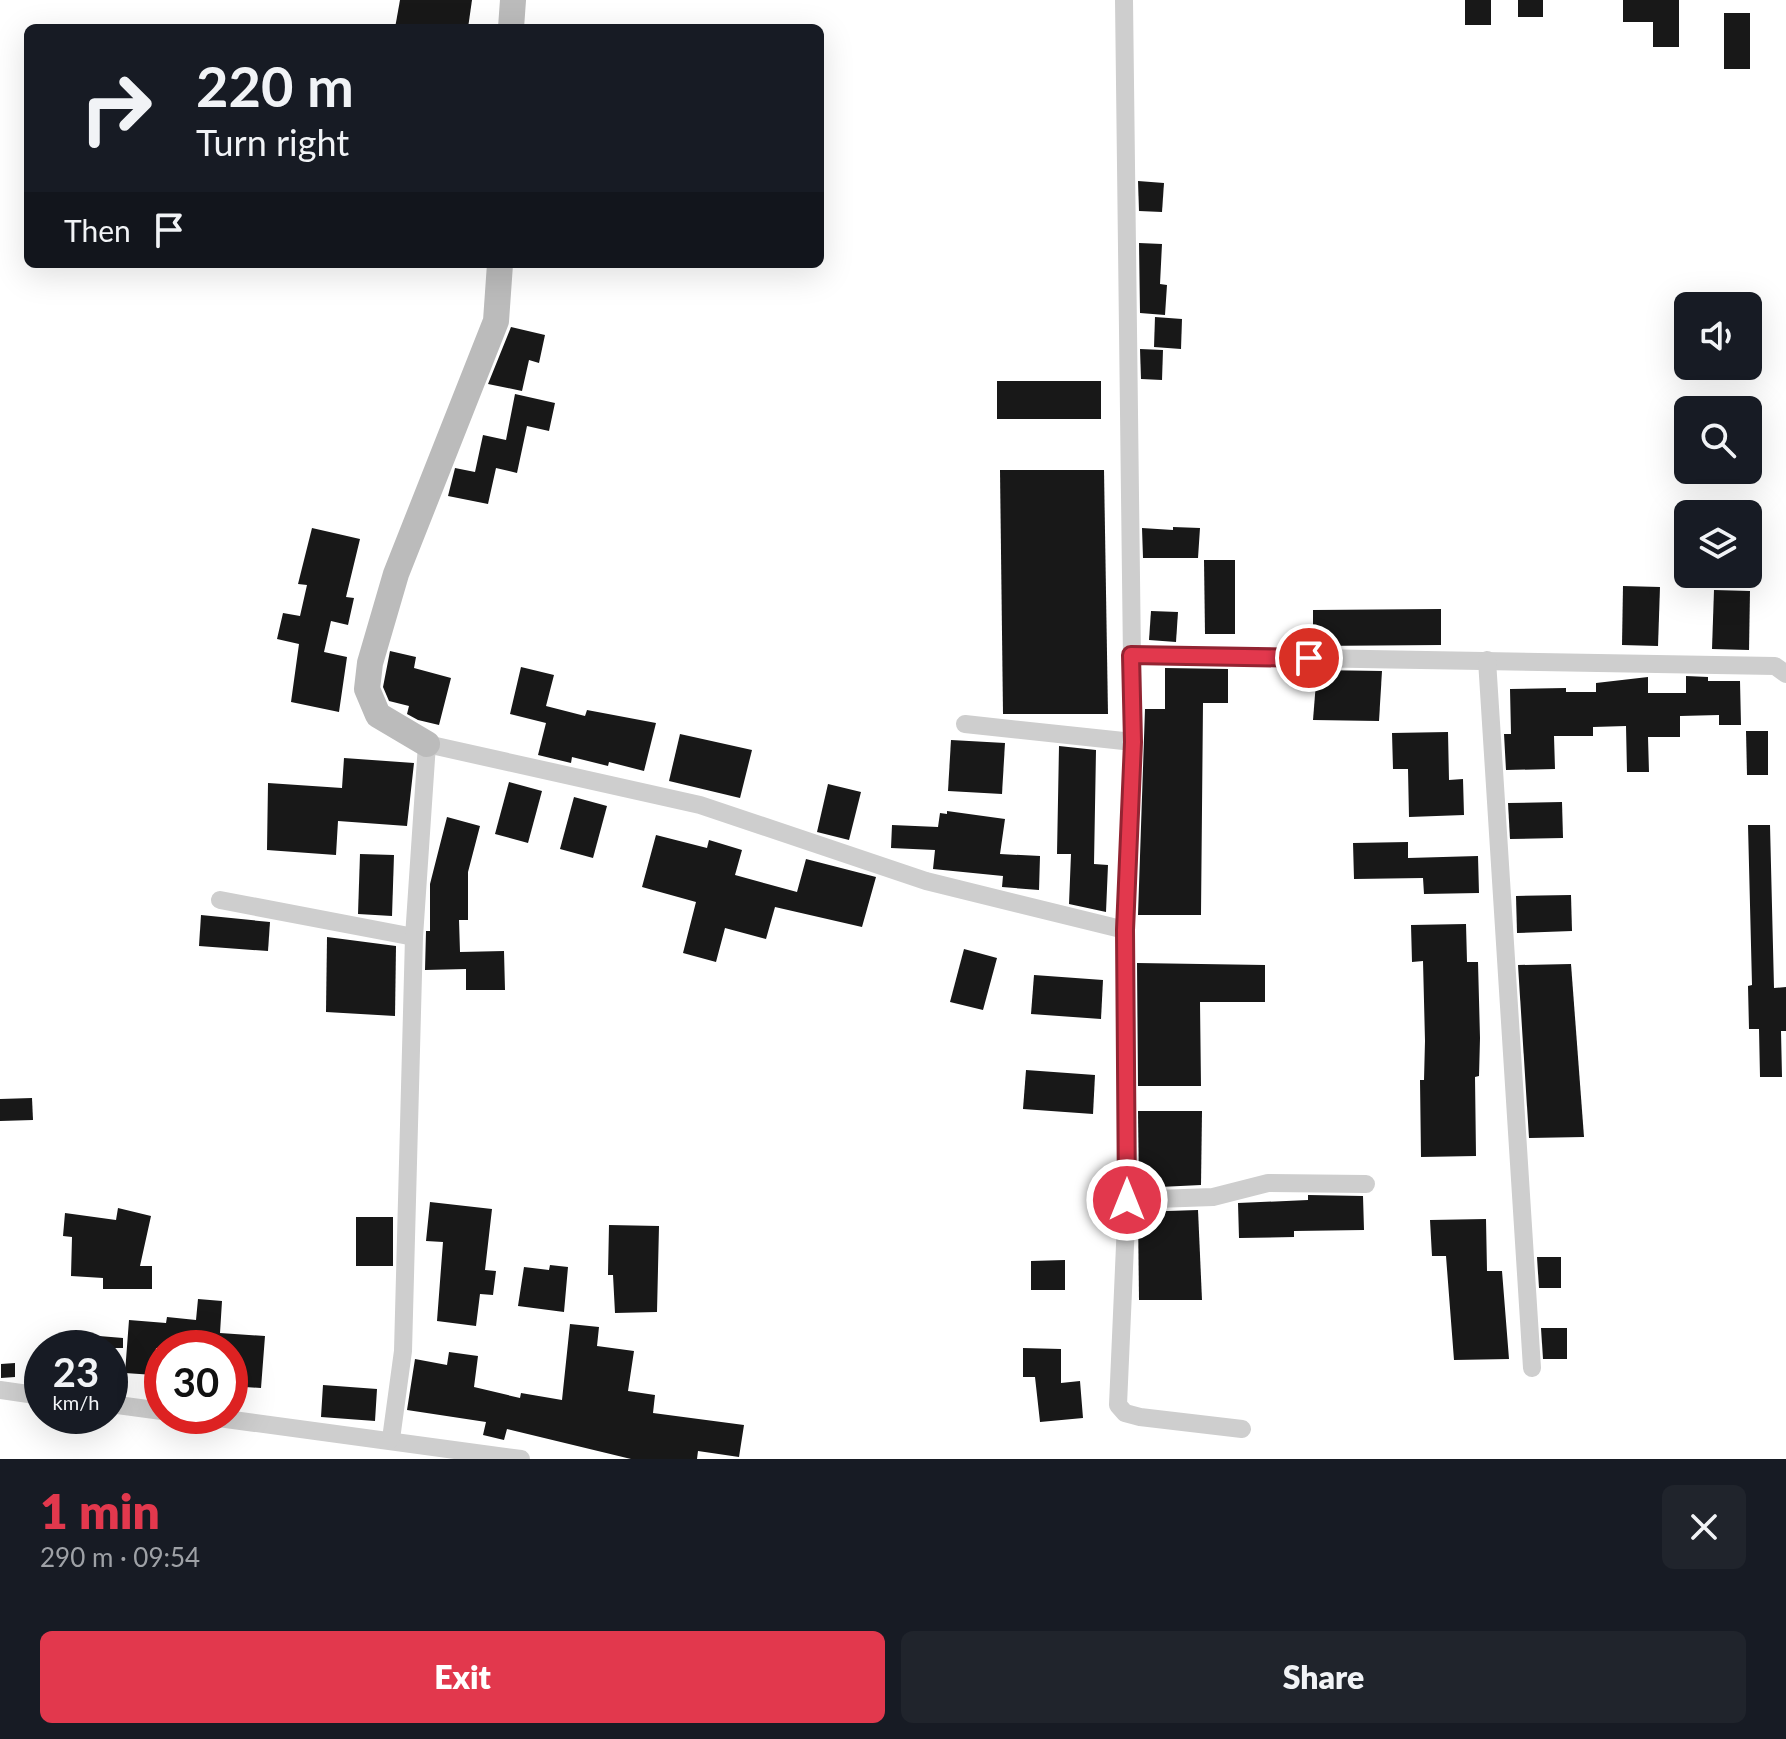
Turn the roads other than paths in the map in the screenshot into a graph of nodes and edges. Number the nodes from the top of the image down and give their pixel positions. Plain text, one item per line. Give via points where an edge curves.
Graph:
1 (513, 0) edge
2 (1124, 0) edge
3 (511, 24) edge
4 (500, 268) edge
5 (1131, 655) junction
6 (1487, 660) junction
7 (1786, 674) edge
8 (965, 724) dead end
9 (1133, 742) junction
10 (427, 744) junction
11 (220, 900) dead end
12 (1125, 930) junction
13 (414, 937) junction
14 (1366, 1184) dead end
15 (1127, 1200) junction
16 (1532, 1368) dead end
17 (0, 1390) edge
18 (24, 1393) edge
19 (248, 1421) edge
20 (1242, 1429) dead end
21 (391, 1439) junction
22 (521, 1459) edge

1 - 3 street
2 - 5 street
4 - 10 street via 496,321 401,560 370,663 367,689 378,715
5 - 6 street
5 - 9 street
6 - 7 street via 1775,666
6 - 16 street
8 - 9 street
9 - 12 street
10 - 12 street via 700,805 926,881
10 - 13 street
11 - 13 street
12 - 15 street
13 - 21 street via 403,1351
14 - 15 street via 1268,1183 1213,1197
15 - 20 street via 1117,1389 1121,1411
17 - 18 street
19 - 21 street
21 - 22 street

